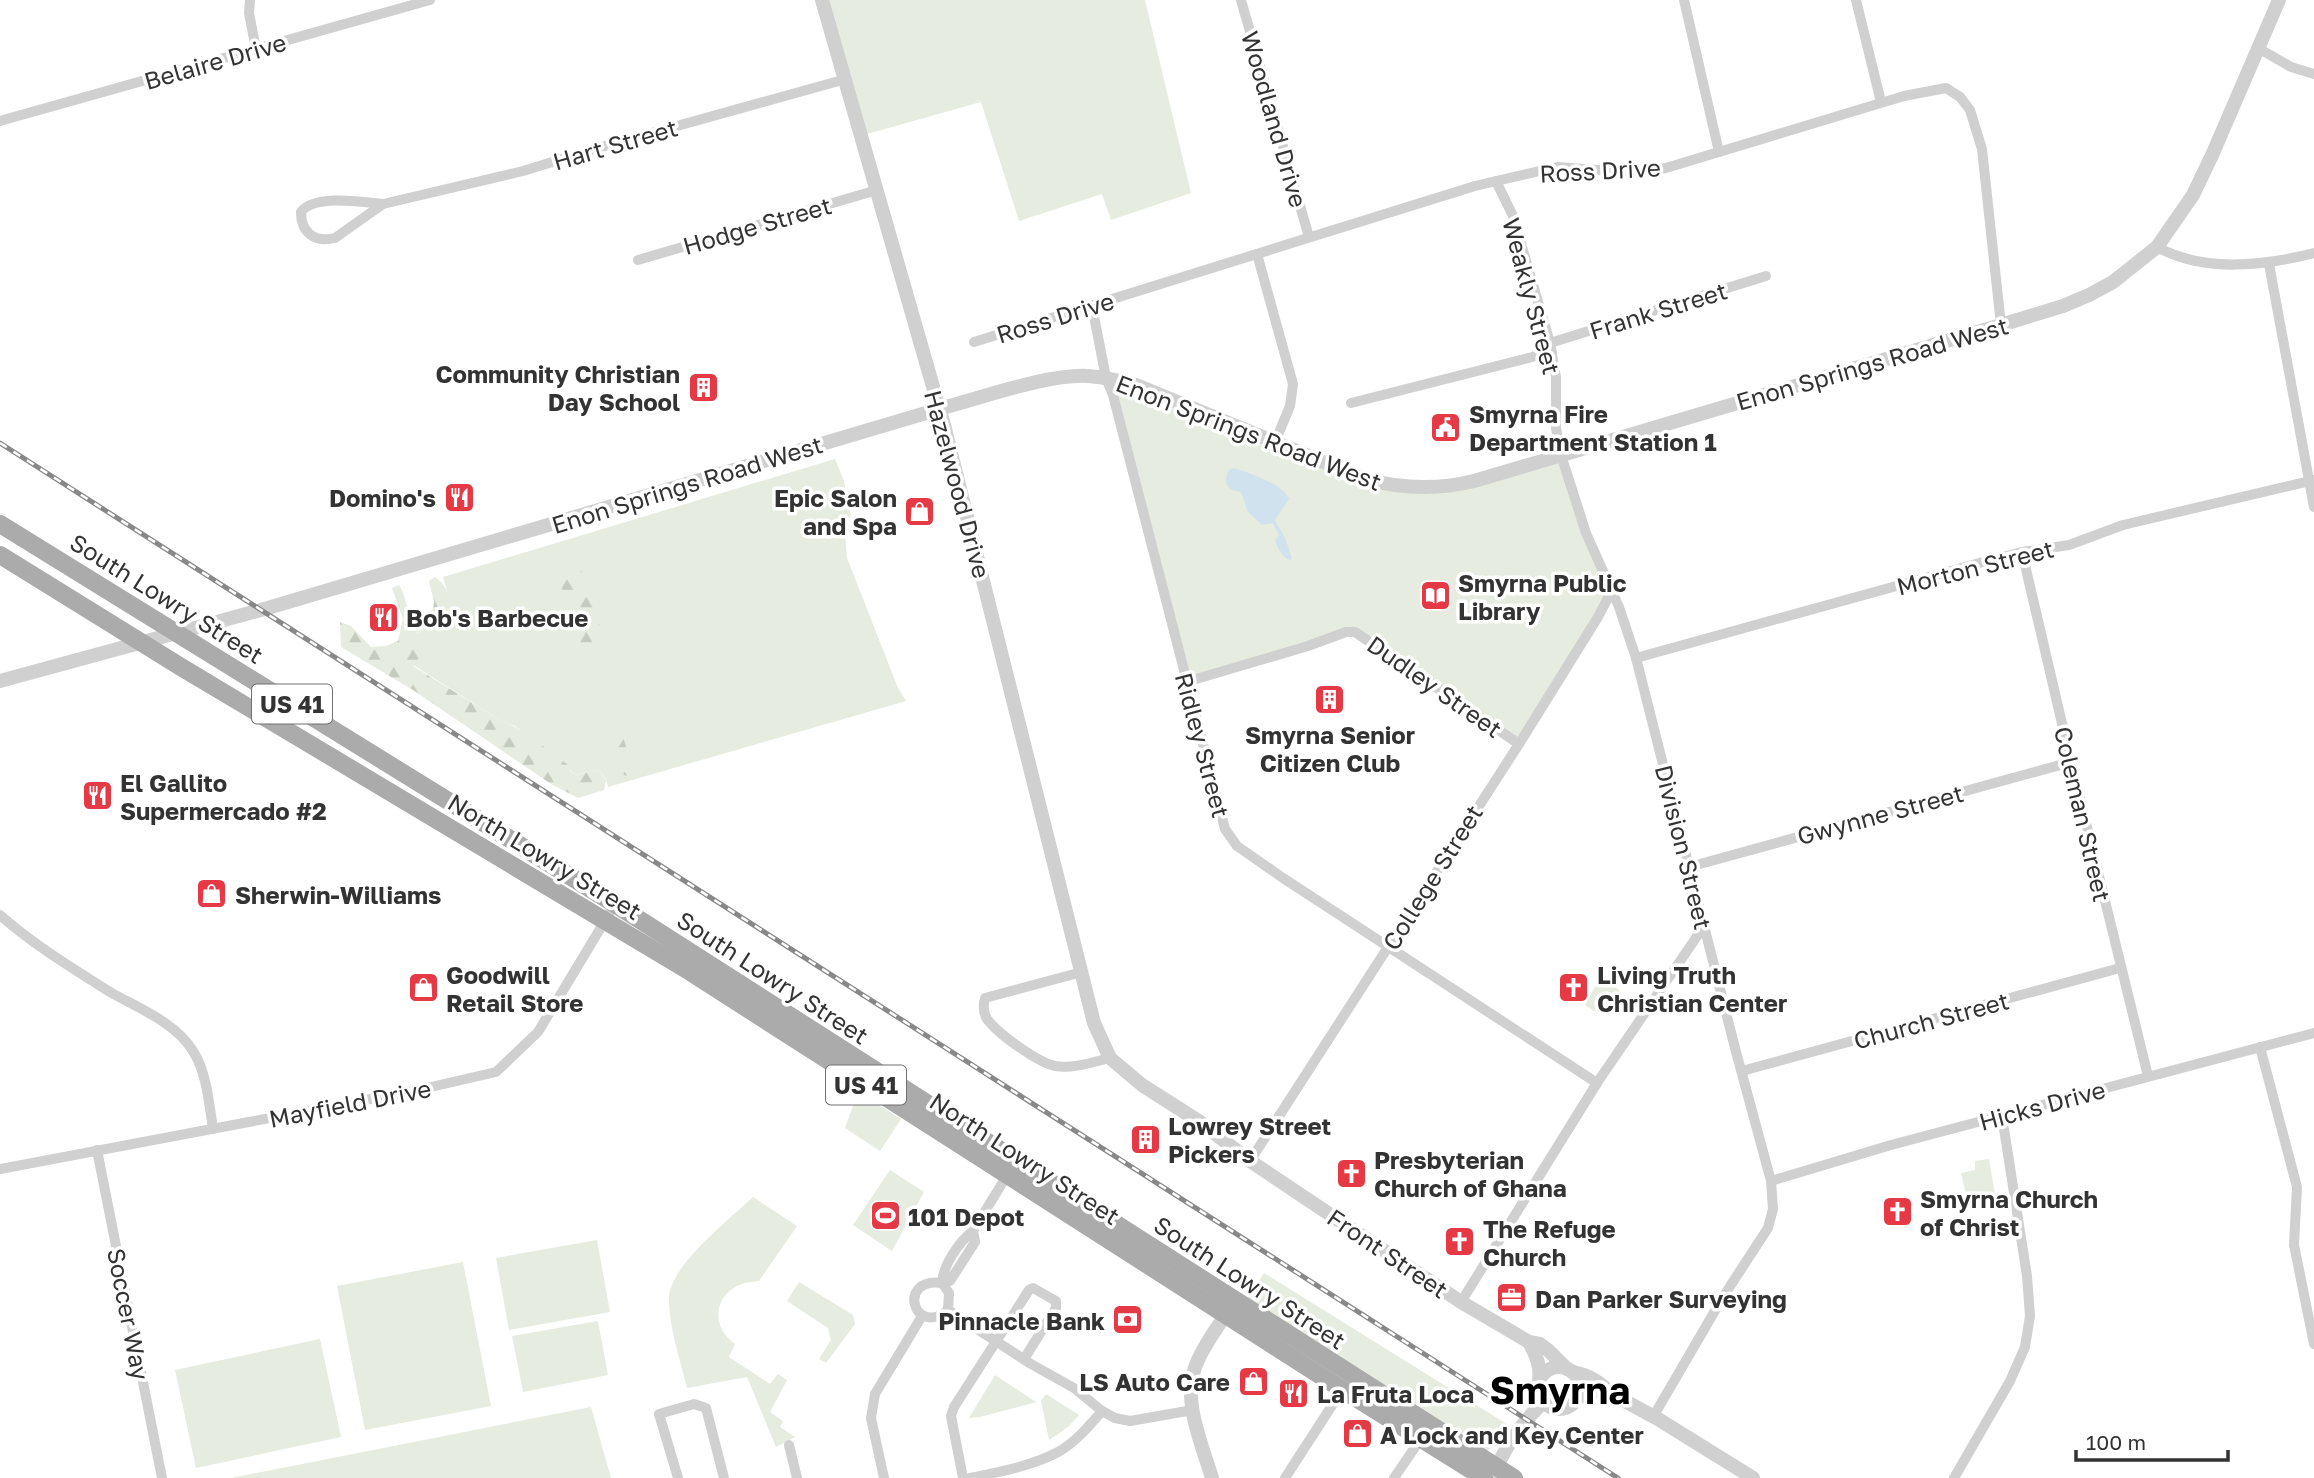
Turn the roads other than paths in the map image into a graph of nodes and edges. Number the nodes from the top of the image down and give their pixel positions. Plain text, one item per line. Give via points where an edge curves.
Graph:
1 (250, 0) edge
2 (430, 0) edge
3 (822, 0) edge
4 (1241, 0) edge
5 (1684, 0) edge
6 (1856, 0) edge
7 (2279, 0) edge
8 (2258, 48) junction
9 (256, 49) junction
10 (2314, 74) edge
11 (846, 79) junction
12 (1881, 102) junction
13 (0, 121) edge
14 (1720, 152) junction
15 (1496, 181) junction
16 (877, 190) junction
17 (383, 204) junction
18 (1309, 237) junction
19 (2157, 247) junction
20 (2314, 253) edge
21 (1257, 254) junction
22 (638, 260) dead end
23 (2269, 264) junction
24 (1766, 276) dead end
25 (1092, 306) junction
26 (2001, 325) junction
27 (974, 342) dead end
28 (1551, 347) junction
29 (1106, 378) junction
30 (1351, 404) dead end
31 (940, 409) junction
32 (1275, 442) junction
33 (1561, 455) junction
34 (2311, 481) edge
35 (2314, 507) edge
36 (0, 524) edge
37 (2022, 552) junction
38 (0, 555) edge
39 (1611, 592) junction
40 (177, 634) junction
41 (144, 643) junction
42 (1636, 658) junction
43 (0, 681) edge
44 (1186, 682) junction
45 (1519, 744) junction
46 (2071, 762) junction
47 (1689, 867) junction
48 (615, 904) junction
49 (0, 915) edge
50 (604, 920) junction
51 (1704, 926) junction
52 (1388, 947) junction
53 (2120, 968) junction
54 (1082, 972) junction
55 (2314, 1033) edge
56 (2260, 1047) junction
57 (1110, 1058) junction
58 (1742, 1071) junction
59 (2148, 1076) junction
60 (1597, 1083) junction
61 (2003, 1116) junction
62 (213, 1129) junction
63 (97, 1150) junction
64 (1250, 1161) junction
65 (1011, 1168) junction
66 (0, 1169) edge
67 (1771, 1181) junction
68 (942, 1282) junction
69 (1461, 1302) junction
70 (1230, 1308) junction
71 (948, 1310) junction
72 (922, 1316) junction
73 (996, 1342) junction
74 (1529, 1342) junction
75 (2314, 1344) edge
76 (1024, 1359) junction
77 (1569, 1371) junction
78 (1539, 1381) junction
79 (1347, 1383) junction
80 (1614, 1395) junction
81 (1577, 1398) junction
82 (1543, 1402) junction
83 (1192, 1410) junction
84 (1102, 1411) junction
85 (1653, 1417) junction
86 (1425, 1432) junction
87 (789, 1445) dead end
88 (1492, 1474) edge
89 (1290, 1476) edge
90 (162, 1478) edge
91 (678, 1478) edge
92 (724, 1478) edge
93 (797, 1478) edge
94 (884, 1478) edge
95 (963, 1478) edge
96 (970, 1478) edge
97 (1212, 1478) edge
98 (1395, 1478) edge
99 (1514, 1478) edge
100 (1753, 1478) edge
101 (1954, 1478) edge

1 - 9 street
2 - 9 street, Belaire Drive
3 - 11 street, Hazelwood Drive
4 - 18 street, Woodland Drive
5 - 14 street
6 - 12 street
7 - 8 street, Enon Springs Road West
8 - 10 street
8 - 19 street, Enon Springs Road West via 2193,195
9 - 13 street, Belaire Drive
11 - 16 street, Hazelwood Drive
11 - 17 street, Hart Street via 523,171
12 - 14 street, Ross Drive
12 - 26 street, Ross Drive via 1946,88 1970,110 1986,176
14 - 15 street, Ross Drive via 1645,171 1557,167
15 - 18 street, Ross Drive
15 - 28 street, Weakly Street via 1513,216
16 - 22 street, Hodge Street
16 - 31 street, Hazelwood Drive
17 - 17 street, Hart Street via 346,232 327,240 306,232 300,212 310,205 334,201
18 - 21 street, Ross Drive
19 - 23 street via 2175,257 2207,263
19 - 26 street, Enon Springs Road West via 2089,295
20 - 23 street
21 - 25 street, Ross Drive
21 - 32 street via 1293,384 1290,406
23 - 34 street
24 - 28 street, Frank Street
25 - 27 street, Ross Drive
25 - 29 street, Ridley Street
26 - 33 street, Enon Springs Road West
28 - 30 street, Frank Street
28 - 33 street, Weakly Street
29 - 31 street, Enon Springs Road West via 1062,377
29 - 32 street, Enon Springs Road West via 1136,385
29 - 44 street, Ridley Street
31 - 40 street, Enon Springs Road West
31 - 54 street, Hazelwood Drive
32 - 33 street, Enon Springs Road West via 1365,479 1410,488 1459,485
33 - 39 street
34 - 35 street
34 - 37 street, Morton Street via 2123,525 2069,545
36 - 40 main road, South Lowry Street / US 41
37 - 42 street, Morton Street
37 - 46 street, Coleman Street
38 - 41 main road, North Lowry Street / US 41
39 - 42 street
39 - 45 street, College Street
40 - 41 street, Enon Springs Road West
40 - 48 main road, South Lowry Street / US 41
41 - 43 street, Enon Springs Road West
41 - 50 main road, North Lowry Street / US 41
42 - 47 street, Division Street
44 - 45 street, Dudley Street via 1351,631
44 - 52 street, Ridley Street via 1219,810 1237,846
45 - 52 street, College Street
46 - 47 street, Gwynne Street
46 - 53 street, Coleman Street
47 - 51 street, Division Street
48 - 50 street, Mayfield Drive
48 - 65 main road, South Lowry Street / US 41
49 - 62 street via 31,942 149,1013 193,1050
50 - 62 street, Mayfield Drive via 538,1032 496,1072
50 - 65 main road, North Lowry Street / US 41
51 - 58 street, Division Street
51 - 60 street
52 - 60 street, Ridley Street
52 - 64 street, College Street
53 - 58 street, Church Street
53 - 59 street, Coleman Street
54 - 57 street, Hazelwood Drive via 1094,1023
54 - 57 street via 985,998 986,1017 1009,1038 1055,1066
55 - 56 street, Hicks Drive
56 - 59 street, Hicks Drive
56 - 75 street via 2297,1188 2294,1245
57 - 64 street, Hazelwood Drive
58 - 67 street, Division Street
59 - 61 street, Hicks Drive
60 - 69 street
61 - 67 street, Hicks Drive
61 - 101 street via 2027,1276 2025,1347
62 - 63 street, Mayfield Drive
63 - 66 street, Mayfield Drive
63 - 90 street, Soccer Way
64 - 69 street, Front Street
65 - 68 street via 942,1274
65 - 70 main road, South Lowry Street / US 41
67 - 85 street, Division Street via 1773,1209 1768,1228
68 - 71 street via 949,1293
68 - 72 street via 915,1291 915,1308
69 - 74 street, Front Street
70 - 79 main road, South Lowry Street / US 41
70 - 83 street via 1197,1362 1190,1389
71 - 72 street via 933,1318
71 - 73 street
72 - 94 street via 874,1394 872,1418
73 - 76 street
73 - 76 street via 1029,1290 1056,1301
73 - 95 street via 951,1416
74 - 77 street, Front Street via 1548,1350
74 - 78 street via 1537,1358
76 - 84 street via 1074,1388
77 - 78 street via 1550,1369
77 - 80 street, Front Street via 1593,1378
77 - 81 street via 1579,1387
78 - 82 street
79 - 86 main road, South Lowry Street / US 41
79 - 89 street
80 - 81 street via 1592,1392
80 - 85 street, Front Street
81 - 82 street via 1564,1408
82 - 88 street
83 - 84 street via 1130,1421
83 - 97 street
84 - 96 street via 1060,1451 1033,1463
85 - 100 street, Front Street
86 - 88 main road, South Lowry Street / US 41
86 - 98 street
87 - 93 street
88 - 99 main road, South Lowry Street / US 41
91 - 92 street via 659,1413 694,1404 706,1408

